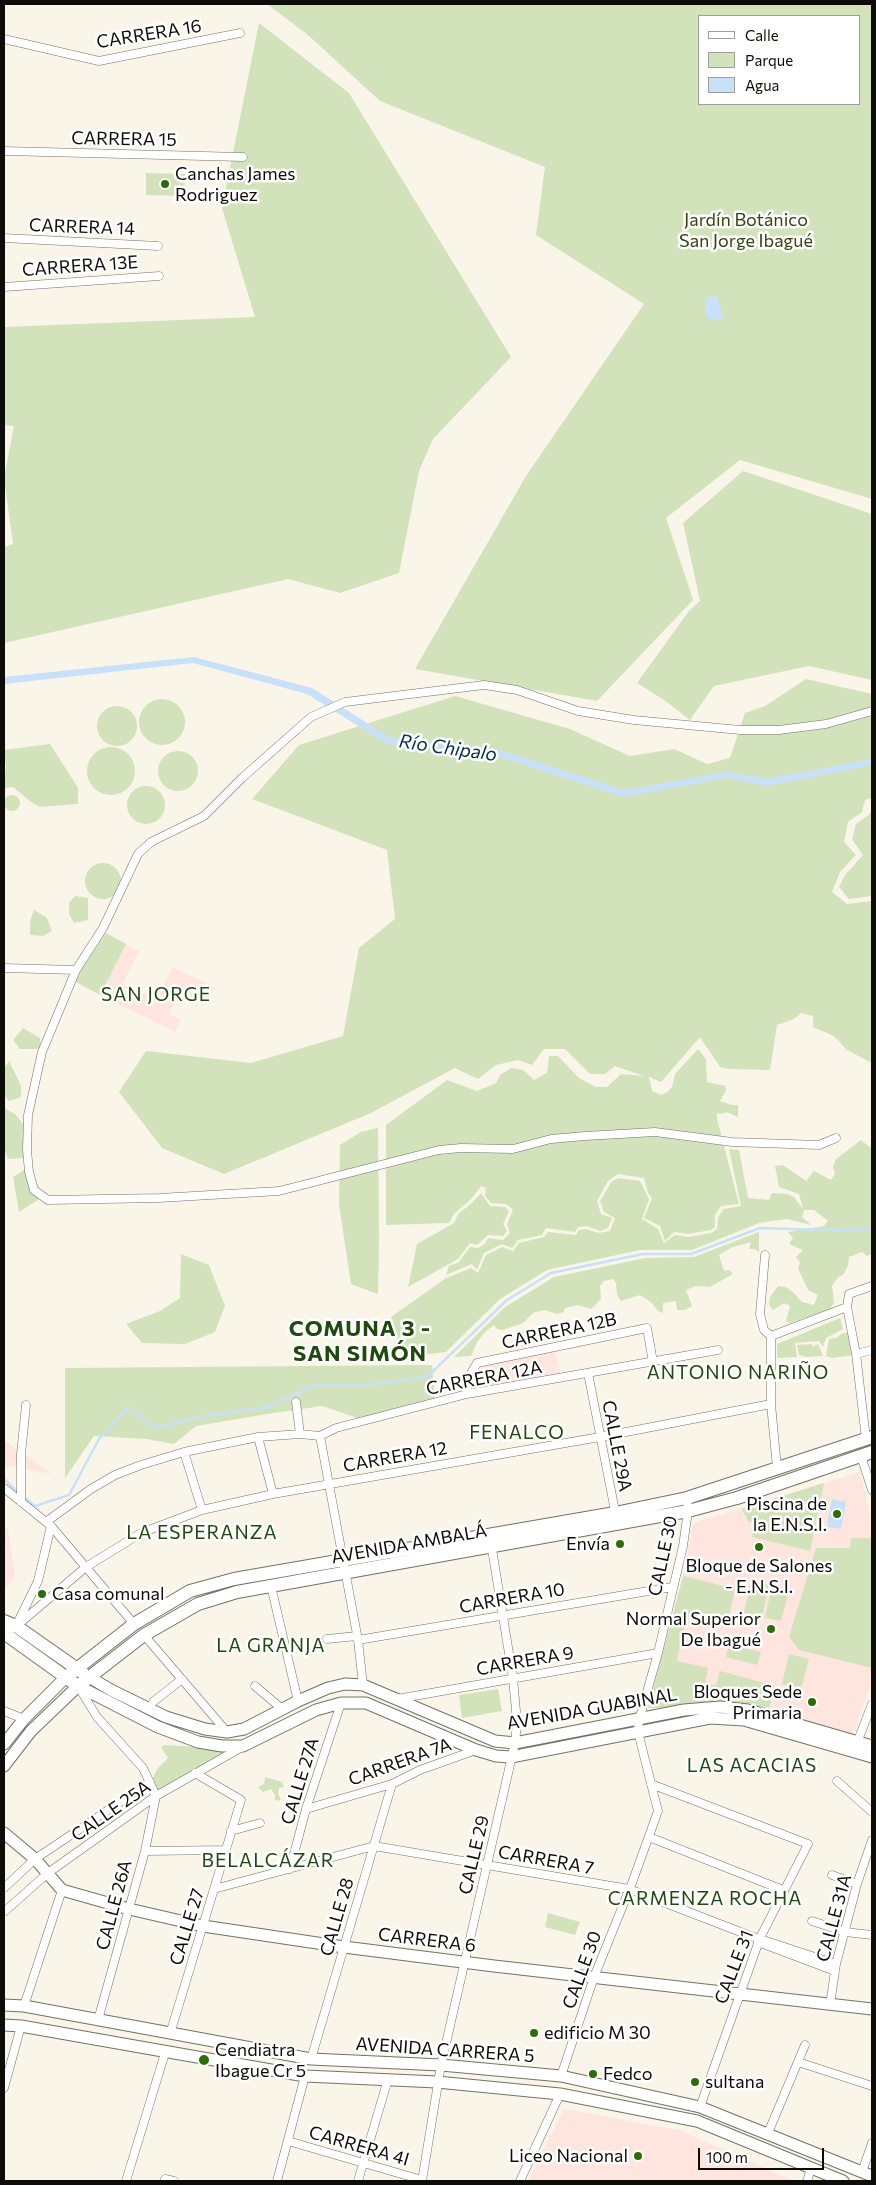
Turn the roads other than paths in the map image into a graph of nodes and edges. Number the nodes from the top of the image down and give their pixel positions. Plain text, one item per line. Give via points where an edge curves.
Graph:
1 (240, 33) dead end
2 (4, 39) edge
3 (4, 151) edge
4 (243, 157) dead end
5 (4, 238) edge
6 (158, 246) dead end
7 (159, 276) dead end
8 (4, 287) edge
9 (872, 711) edge
10 (4, 968) edge
11 (76, 970) junction
12 (836, 1138) dead end
13 (765, 1255) dead end
14 (872, 1286) edge
15 (847, 1307) junction
16 (771, 1336) junction
17 (718, 1350) dead end
18 (872, 1350) edge
19 (856, 1354) junction
20 (653, 1362) junction
21 (588, 1374) junction
22 (467, 1394) junction
23 (296, 1402) dead end
24 (771, 1404) junction
25 (26, 1405) dead end
26 (300, 1434) junction
27 (320, 1436) junction
28 (258, 1437) junction
29 (600, 1437) junction
30 (869, 1438) edge
31 (184, 1452) junction
32 (867, 1454) edge
33 (777, 1468) junction
34 (330, 1484) junction
35 (4, 1488) edge
36 (872, 1490) edge
37 (273, 1494) junction
38 (687, 1498) junction
39 (21, 1501) junction
40 (202, 1510) junction
41 (688, 1511) junction
42 (616, 1518) junction
43 (48, 1524) junction
44 (489, 1533) junction
45 (491, 1547) junction
46 (342, 1559) junction
47 (86, 1567) junction
48 (345, 1574) junction
49 (270, 1586) junction
50 (672, 1587) junction
51 (503, 1614) junction
52 (134, 1624) junction
53 (8, 1629) edge
54 (144, 1635) junction
55 (358, 1638) junction
56 (327, 1639) dead end
57 (658, 1653) junction
58 (76, 1669) junction
59 (89, 1677) junction
60 (65, 1678) junction
61 (513, 1678) junction
62 (182, 1679) junction
63 (363, 1685) junction
64 (78, 1686) junction
65 (255, 1686) dead end
66 (396, 1699) junction
67 (298, 1701) junction
68 (154, 1702) dead end
69 (341, 1703) junction
70 (872, 1704) edge
71 (282, 1709) junction
72 (4, 1711) edge
73 (24, 1719) junction
74 (639, 1720) junction
75 (227, 1732) junction
76 (638, 1732) junction
77 (857, 1743) junction
78 (4, 1744) edge
79 (515, 1744) junction
80 (243, 1746) junction
81 (872, 1746) edge
82 (476, 1750) junction
83 (511, 1757) junction
84 (872, 1757) edge
85 (4, 1766) edge
86 (195, 1774) junction
87 (837, 1781) dead end
88 (150, 1782) junction
89 (392, 1784) junction
90 (651, 1784) junction
91 (156, 1796) junction
92 (306, 1809) junction
93 (872, 1812) edge
94 (260, 1823) dead end
95 (231, 1831) junction
96 (4, 1833) edge
97 (649, 1837) junction
98 (872, 1840) edge
99 (374, 1846) junction
100 (145, 1850) junction
101 (226, 1850) junction
102 (35, 1859) junction
103 (487, 1865) junction
104 (864, 1865) junction
105 (872, 1866) edge
106 (290, 1869) junction
107 (48, 1873) junction
108 (832, 1875) dead end
109 (857, 1884) junction
110 (4, 1888) edge
111 (214, 1889) junction
112 (629, 1889) junction
113 (62, 1890) junction
114 (784, 1890) junction
115 (129, 1910) junction
116 (4, 1912) edge
117 (812, 1922) dead end
118 (202, 1926) junction
119 (845, 1932) junction
120 (872, 1936) edge
121 (759, 1940) junction
122 (344, 1947) junction
123 (465, 1962) junction
124 (836, 1968) junction
125 (594, 1978) junction
126 (740, 1993) junction
127 (4, 2005) edge
128 (830, 2005) junction
129 (24, 2006) junction
130 (872, 2009) edge
131 (98, 2020) junction
132 (4, 2025) edge
133 (21, 2026) junction
134 (170, 2034) junction
135 (805, 2045) dead end
136 (166, 2053) junction
137 (311, 2059) junction
138 (798, 2062) junction
139 (441, 2065) junction
140 (305, 2076) junction
141 (561, 2076) junction
142 (388, 2079) junction
143 (437, 2082) junction
144 (872, 2086) edge
145 (4, 2088) edge
146 (560, 2094) junction
147 (700, 2107) junction
148 (768, 2133) junction
149 (288, 2141) junction
150 (872, 2143) edge
151 (363, 2164) junction
152 (811, 2168) junction
153 (867, 2174) edge
154 (165, 2179) dead end
155 (126, 2181) edge
156 (174, 2181) edge
157 (277, 2181) edge
158 (358, 2181) edge
159 (422, 2181) edge
160 (520, 2181) edge
161 (807, 2181) edge
162 (843, 2181) edge

1 - 2 street, CARRERA 16 via 99,60
3 - 4 street, CARRERA 15
5 - 6 street, CARRERA 14
7 - 8 street, CARRERA 13E
9 - 11 street via 826,724 779,730 740,730 578,711 517,690 484,686 345,702 311,717 204,816 150,842 138,854 100,932
10 - 11 street
11 - 12 street via 42,1052 28,1115 28,1172 34,1190 48,1200 279,1192 439,1150 512,1149 551,1139 584,1136 655,1132 732,1142 819,1144
13 - 16 street via 760,1314 764,1330
14 - 15 street via 849,1294
15 - 16 street
15 - 19 street
16 - 24 street
17 - 20 street, CARRERA 12A
18 - 19 street
19 - 30 street
20 - 21 street, CARRERA 12A
20 - 22 street, CARRERA 12B via 647,1328 477,1363 468,1378
21 - 22 street, CARRERA 12A
21 - 29 street, CALLE 29A
22 - 27 street, CARRERA 12A via 336,1428
23 - 26 street
24 - 29 street, CARRERA 12
24 - 33 street
25 - 39 street
26 - 27 street, CARRERA 12A
26 - 28 street, CARRERA 12A
27 - 34 street
28 - 31 street, CARRERA 12A
28 - 37 street
29 - 34 street, CARRERA 12
29 - 42 street, CALLE 29A
30 - 33 main road, AVENIDA AMBALÁ
31 - 40 street
31 - 43 street, CARRERA 12A via 115,1475 76,1500
32 - 36 street
32 - 41 main road, AVENIDA AMBALÁ
33 - 38 main road, AVENIDA AMBALÁ
34 - 37 street, CARRERA 12
34 - 46 street
35 - 39 street
37 - 40 street, CARRERA 12
38 - 41 street, CALLE 30
38 - 42 main road, AVENIDA AMBALÁ
39 - 43 street
40 - 47 street, CARRERA 12 via 141,1533
41 - 42 main road, AVENIDA AMBALÁ
41 - 50 street, CALLE 30
42 - 44 main road, AVENIDA AMBALÁ
42 - 45 main road, AVENIDA AMBALÁ
43 - 47 street
43 - 53 street via 38,1581
44 - 45 street, CALLE 29
44 - 46 main road, AVENIDA AMBALÁ
45 - 48 main road, AVENIDA AMBALÁ
45 - 51 street, CALLE 29
46 - 48 street
46 - 52 main road, AVENIDA AMBALÁ via 234,1579 190,1591
47 - 52 street
47 - 53 street, CARRERA 12
48 - 49 main road, AVENIDA AMBALÁ
48 - 55 street
49 - 54 main road, AVENIDA AMBALÁ via 198,1604
49 - 67 street
50 - 51 street, CARRERA 10
50 - 57 street, CALLE 30
51 - 55 street, CARRERA 10
51 - 61 street, CALLE 29
52 - 58 main road, AVENIDA AMBALÁ
53 - 58 main road, AVENIDA GUABINAL
53 - 60 main road, AVENIDA GUABINAL
54 - 59 main road, AVENIDA AMBALÁ
54 - 62 street
55 - 56 street, CARRERA 10
55 - 63 street
57 - 61 street, CARRERA 9
57 - 74 street, CALLE 30
58 - 59 main road, AVENIDA GUABINAL
58 - 60 main road, AVENIDA AMBALÁ
59 - 64 main road, AVENIDA AMBALÁ
59 - 75 main road, AVENIDA GUABINAL via 166,1717
60 - 64 main road, AVENIDA GUABINAL
60 - 73 main road, AVENIDA AMBALÁ
61 - 66 street, CARRERA 9
61 - 79 street, CALLE 29 via 517,1722
62 - 68 street
62 - 75 street
63 - 66 main road, AVENIDA GUABINAL
63 - 67 main road, AVENIDA GUABINAL via 344,1684
64 - 80 main road, AVENIDA GUABINAL via 149,1723 198,1742
64 - 85 main road, AVENIDA AMBALÁ via 31,1731
64 - 88 street via 97,1717 143,1768
65 - 71 street
66 - 79 main road, AVENIDA GUABINAL via 495,1741
67 - 71 main road, AVENIDA GUABINAL
69 - 80 main road, AVENIDA GUABINAL via 316,1710
69 - 82 main road, AVENIDA GUABINAL via 366,1703
69 - 92 street, CALLE 27A
70 - 77 street
71 - 75 main road, AVENIDA GUABINAL via 244,1729
72 - 73 street
73 - 78 main road, AVENIDA AMBALÁ
74 - 76 street, CALLE 30
74 - 77 main road, AVENIDA GUABINAL via 684,1710 720,1707 748,1710
74 - 79 main road, AVENIDA GUABINAL
76 - 83 main road, AVENIDA GUABINAL
76 - 84 main road, AVENIDA GUABINAL via 710,1718 744,1720
76 - 90 street, CALLE 30
77 - 81 main road, AVENIDA GUABINAL
79 - 83 street, CALLE 29
80 - 86 street, CALLE 25A
82 - 83 main road, AVENIDA GUABINAL
82 - 89 street, CARRERA 7A
83 - 103 street, CALLE 29
86 - 91 street, CALLE 25A
86 - 95 street, CALLE 27 via 241,1800
87 - 93 street
88 - 91 street
88 - 102 street, CALLE 25A
89 - 92 street, CARRERA 7A
89 - 99 street, CALLE 28
90 - 97 street, CALLE 30 via 658,1811
90 - 114 street, CALLE 31 via 808,1844
91 - 100 street, CALLE 26A
91 - 107 street, CALLE 25A
92 - 106 street, CALLE 27A
94 - 95 street
95 - 101 street, CALLE 27
96 - 102 main road
97 - 112 street, CALLE 30
97 - 114 street
98 - 104 street, CALLE 31A
99 - 103 street, CARRERA 7
99 - 106 street, CARRERA 7
99 - 122 street, CALLE 28
100 - 101 street
100 - 115 street, CALLE 26A
101 - 111 street, CALLE 27
102 - 107 main road
102 - 110 street, CALLE 25A
103 - 112 street, CARRERA 7
103 - 123 street, CALLE 29
104 - 105 street
104 - 109 street, CALLE 31A
106 - 111 street, CARRERA 7
107 - 113 main road
107 - 116 street, CALLE 25A
108 - 109 street
109 - 119 street, CALLE 31A
111 - 118 street, CALLE 27
112 - 121 street, CARRERA 7
112 - 125 street, CALLE 30
113 - 115 main road, CARRERA 6
113 - 129 street
114 - 121 street, CALLE 31
115 - 118 main road, CARRERA 6
115 - 131 street, CALLE 26A
117 - 119 street
118 - 122 main road, CARRERA 6
118 - 134 street, CALLE 27
119 - 120 street
119 - 124 street, CALLE 31A
121 - 124 street, CARRERA 7
121 - 126 street, CALLE 31
122 - 123 main road, CARRERA 6
122 - 137 street, CALLE 28
123 - 125 main road, CARRERA 6
123 - 139 street, CALLE 29
124 - 128 street, CALLE 31A
125 - 126 main road, CARRERA 6
125 - 141 street, CALLE 30
126 - 128 main road, CARRERA 6
126 - 147 street, CALLE 31
127 - 129 main road, AVENIDA CARRERA 5
128 - 130 main road, CARRERA 6
129 - 131 main road, AVENIDA CARRERA 5
131 - 134 main road, AVENIDA CARRERA 5
132 - 133 main road, AVENIDA CARRERA 5
133 - 136 main road, AVENIDA CARRERA 5
133 - 145 street
134 - 137 main road, AVENIDA CARRERA 5
135 - 138 street
136 - 140 main road, AVENIDA CARRERA 5
136 - 155 street
137 - 139 main road, AVENIDA CARRERA 5
138 - 144 street
138 - 148 street
139 - 141 main road, AVENIDA CARRERA 5
139 - 143 street, CALLE 29
140 - 142 main road, AVENIDA CARRERA 5
140 - 149 street
141 - 147 main road, AVENIDA CARRERA 5
142 - 143 main road, AVENIDA CARRERA 5
142 - 151 street
143 - 146 main road, AVENIDA CARRERA 5
143 - 159 street, CALLE 29
146 - 152 main road, AVENIDA CARRERA 5 via 697,2121
146 - 160 street
147 - 148 main road, AVENIDA CARRERA 5
148 - 153 main road, AVENIDA CARRERA 5
149 - 151 street, CARRERA 4I
149 - 157 street
150 - 153 street
151 - 158 street
151 - 159 street, CARRERA 4I
152 - 161 street
152 - 162 main road, AVENIDA CARRERA 5
154 - 156 street

